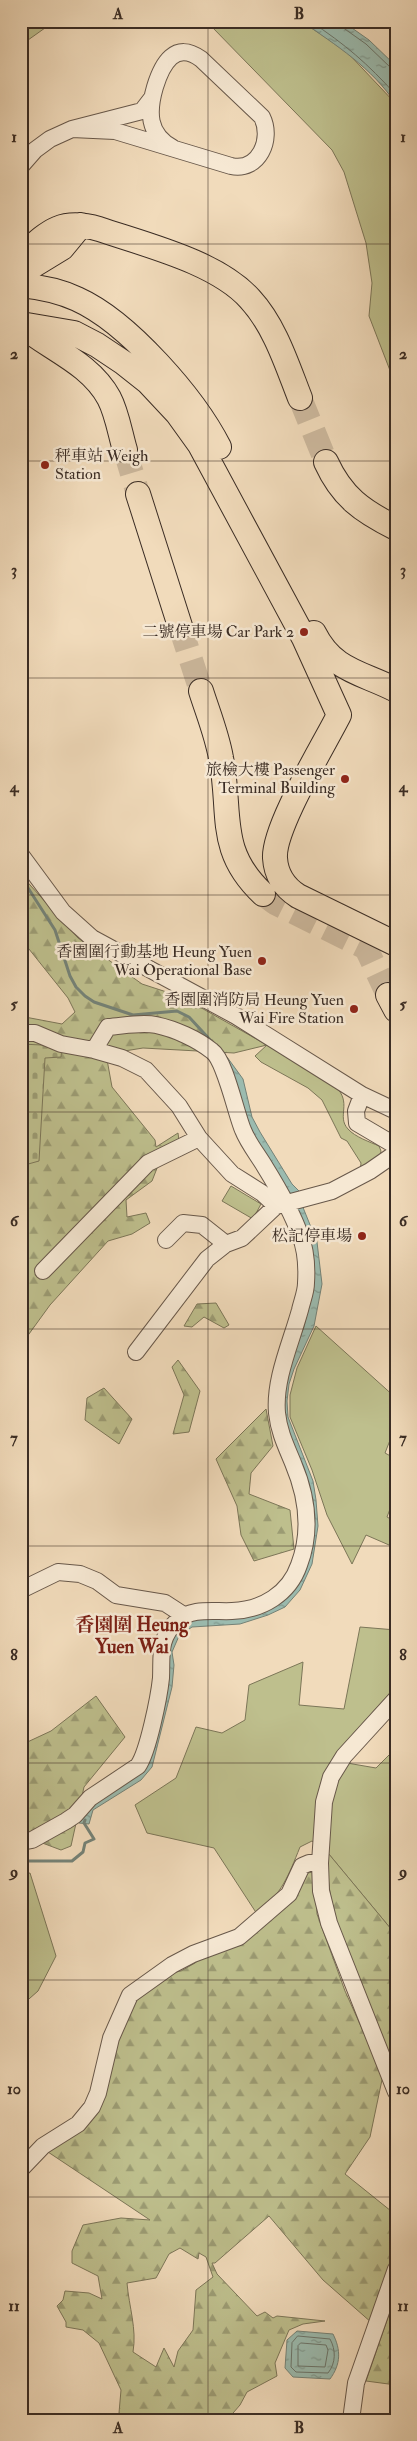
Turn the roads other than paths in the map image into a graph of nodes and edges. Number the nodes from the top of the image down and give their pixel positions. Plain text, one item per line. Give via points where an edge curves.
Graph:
1 (152, 98) junction
2 (72, 129) junction
3 (172, 148) junction
4 (21, 166) edge
5 (81, 225) junction
6 (21, 257) edge
7 (21, 273) edge
8 (21, 285) edge
9 (48, 290) junction
10 (27, 325) edge
11 (300, 398) tunnel mouth
12 (184, 408) junction
13 (125, 450) tunnel mouth
14 (326, 462) tunnel mouth
15 (138, 494) tunnel mouth
16 (396, 528) edge
17 (180, 626) tunnel mouth
18 (396, 690) edge
19 (201, 691) tunnel mouth
20 (21, 855) edge
21 (263, 894) tunnel mouth
22 (396, 944) edge
23 (21, 1033) edge
24 (94, 1050) junction
25 (362, 1095) junction
26 (396, 1111) edge
27 (199, 1138) junction
28 (396, 1146) edge
29 (396, 1153) edge
30 (284, 1204) junction
31 (166, 1240) dead end
32 (226, 1244) junction
33 (43, 1271) dead end
34 (136, 1352) dead end
35 (21, 1590) edge
36 (185, 1616) junction
37 (396, 1699) edge
38 (21, 1842) edge
39 (320, 1863) junction
40 (396, 2092) edge
41 (21, 2169) edge
42 (396, 2269) edge
43 (351, 2420) edge

1 - 2 street via 142,111
1 - 3 street via 152,127 160,140
1 - 3 street via 165,62 173,55 190,53 201,58 258,112 266,128 259,156 243,168
2 - 3 street via 116,131
2 - 4 street via 41,144
5 - 6 highway via 69,224 53,229
5 - 7 highway via 62,248
5 - 11 highway via 99,228 200,265 241,290 252,300 271,330
8 - 9 highway
9 - 10 highway via 47,315
9 - 12 highway via 77,299 106,316 141,347
10 - 12 highway via 74,333 104,350
10 - 13 highway via 40,341 82,367 100,386 110,399
12 - 18 highway via 214,437 322,648 329,656 359,674
12 - 22 highway via 200,445 304,638 339,715 282,826 275,850 276,865 283,883 292,892
14 - 16 highway via 343,492 354,503
15 - 17 highway
19 - 21 highway via 221,759 230,844 248,879
20 - 25 street via 63,912 92,938 277,1040
23 - 24 street via 35,1033 61,1044
24 - 27 street via 122,1058 146,1070 179,1106
24 - 30 street via 108,1026 155,1024 181,1033 215,1052 231,1088 244,1132
25 - 26 street
25 - 28 street via 356,1111 357,1123
27 - 30 street via 232,1174
27 - 33 street via 148,1163
29 - 30 street via 332,1191
30 - 32 street via 242,1238
30 - 36 street via 300,1235 306,1260 306,1286 279,1385 277,1411 281,1435 303,1490 307,1524 305,1545 291,1583 273,1599 236,1611 196,1612
31 - 32 street via 184,1224 202,1225
32 - 34 street via 207,1259
35 - 36 street via 58,1572 80,1574 97,1581 116,1595 165,1603
36 - 38 street via 172,1626 161,1649 160,1679 142,1760 133,1770 90,1798 75,1815 32,1840
37 - 39 street via 344,1756 331,1778 324,1802
39 - 40 street via 321,1890 329,1923
39 - 41 street via 304,1865 289,1894 239,1937 172,1965 130,1995 111,2038 98,2093 89,2112 74,2128 43,2146
42 - 43 street via 356,2383

